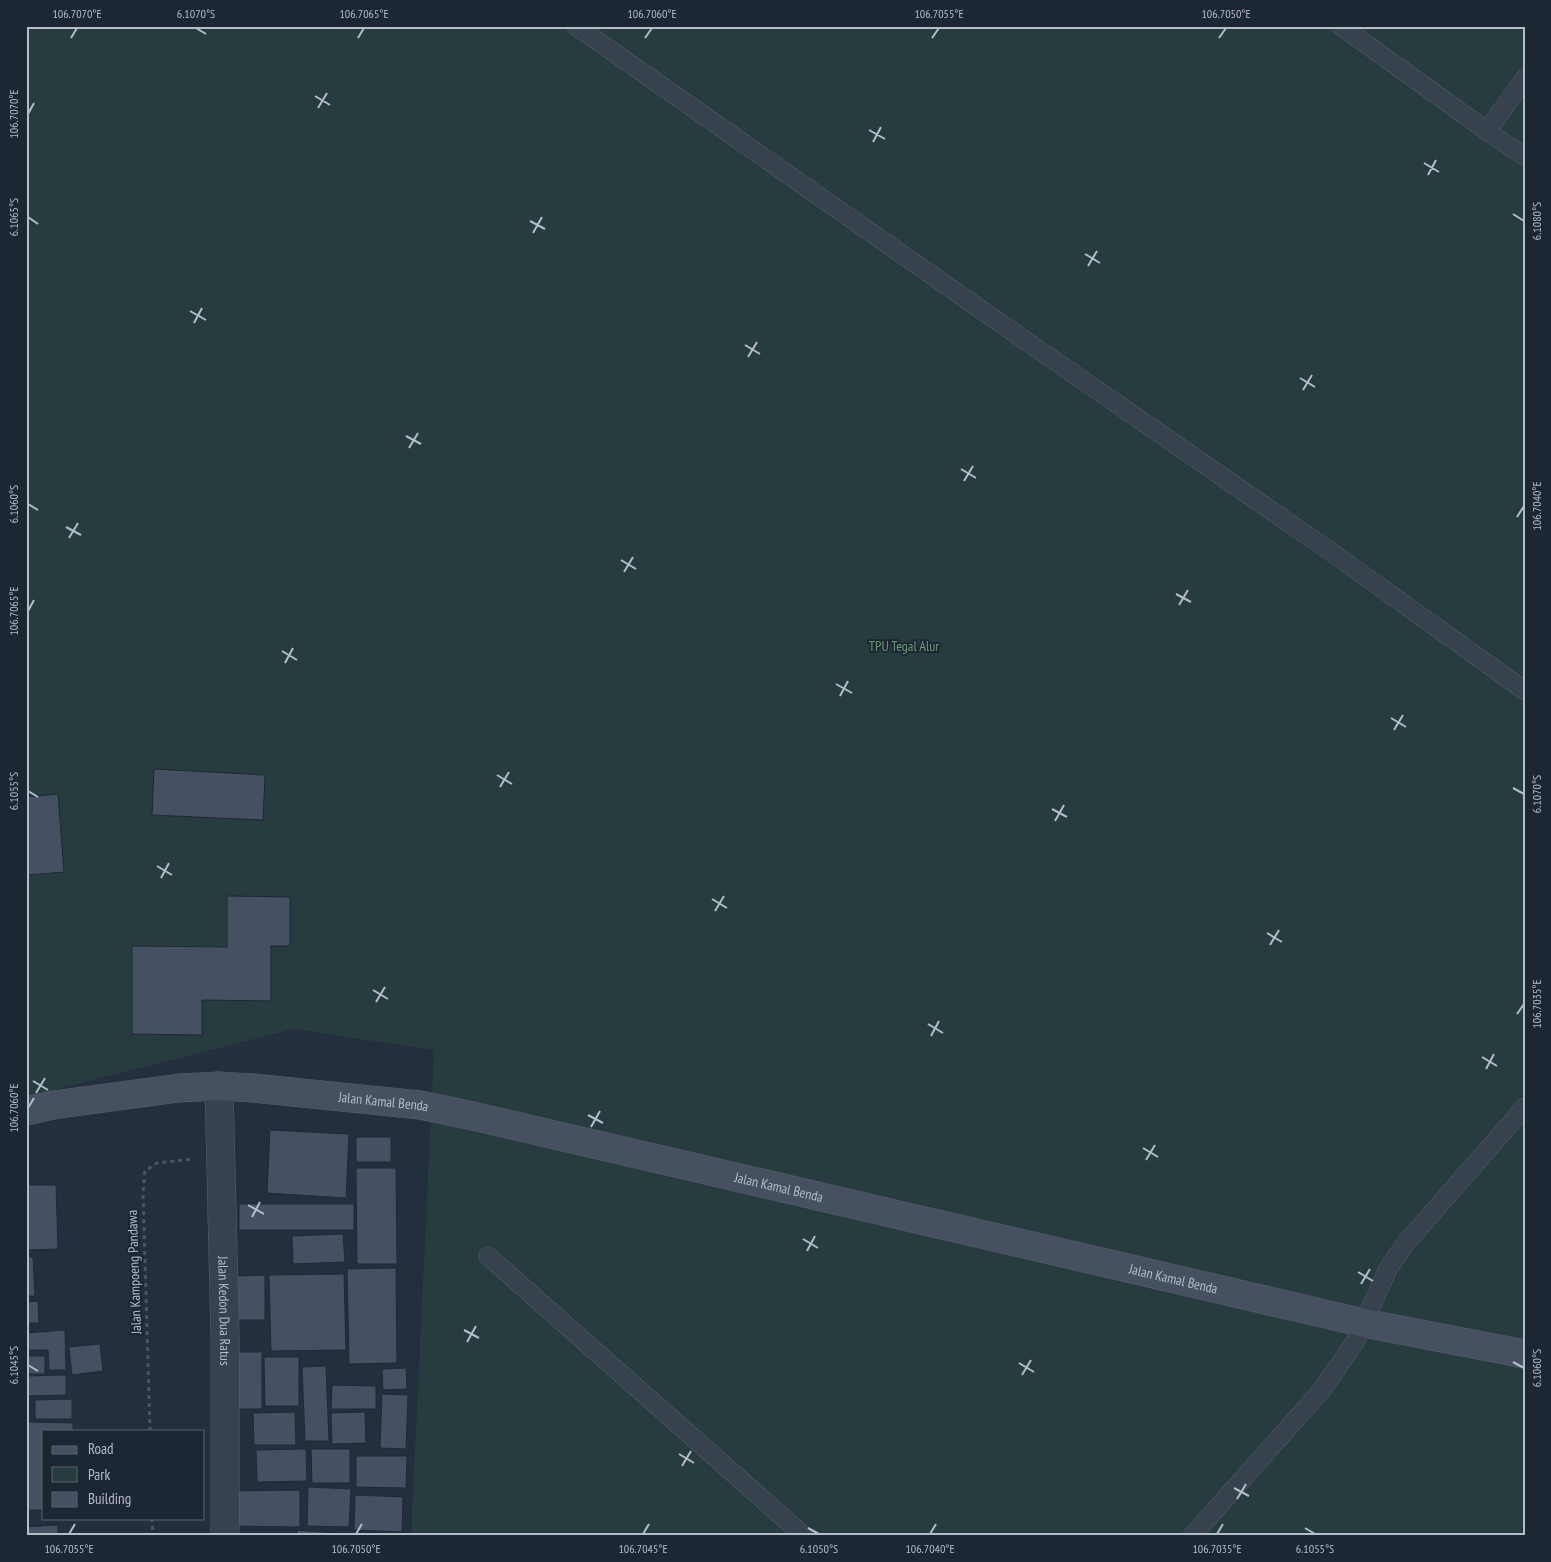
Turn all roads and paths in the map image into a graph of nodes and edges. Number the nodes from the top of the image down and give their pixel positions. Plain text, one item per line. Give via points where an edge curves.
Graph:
1 (576, 26) edge
2 (1341, 26) edge
3 (1525, 78) edge
4 (1487, 131) junction
5 (1525, 157) edge
6 (1525, 691) edge
7 (219, 1086) junction
8 (1525, 1107) edge
9 (26, 1111) edge
10 (201, 1158) dead end
11 (488, 1256) dead end
12 (1364, 1323) junction
13 (1525, 1354) edge
14 (150, 1430) edge
15 (152, 1520) edge
16 (153, 1536) edge
17 (225, 1536) edge
18 (804, 1536) edge
19 (1192, 1536) edge

1 - 6 lane via 1334,554
2 - 4 lane
3 - 4 lane
4 - 5 lane
7 - 9 main road, Jalan Kamal Benda via 179,1088
7 - 12 main road, Jalan Kamal Benda via 420,1106 473,1116
7 - 17 street, Jalan Kedon Dua Ratus via 225,1336
8 - 12 lane via 1405,1244 1388,1269
10 - 14 path, Jalan Kampoeng Pandawa via 157,1163 145,1171
11 - 18 lane
12 - 13 main road, Jalan Kamal Benda
12 - 19 lane via 1355,1342 1321,1391
15 - 16 path

